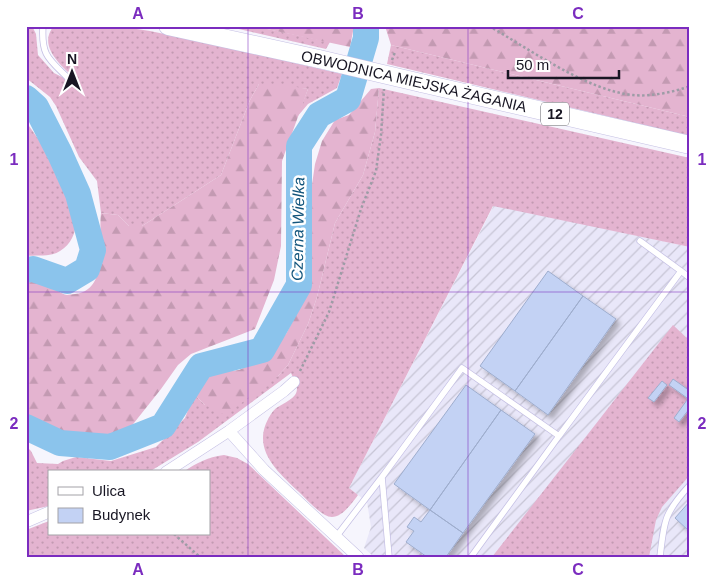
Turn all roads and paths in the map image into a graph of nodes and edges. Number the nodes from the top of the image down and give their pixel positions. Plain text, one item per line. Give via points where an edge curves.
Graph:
1 (43, 26) edge
2 (168, 26) edge
3 (489, 26) edge
4 (395, 52) dead end
5 (391, 62) dead end
6 (68, 78) dead end
7 (384, 84) dead end
8 (690, 86) edge
9 (690, 144) edge
10 (640, 241) dead end
11 (681, 271) junction
12 (690, 278) edge
13 (294, 382) joint
14 (229, 431) junction
15 (559, 436) junction
16 (169, 470) edge
17 (382, 477) junction
18 (690, 485) edge
19 (48, 512) edge
20 (26, 522) edge
21 (176, 536) edge
22 (336, 537) junction
23 (200, 557) edge
24 (358, 557) edge
25 (389, 557) edge
26 (471, 557) edge
27 (660, 557) edge

1 - 6 lane via 47,57
2 - 9 main road, OBWODNICA MIEJSKA ŻAGANIA / 12, bridge
3 - 8 path via 580,78 618,92 635,95
4 - 5 path
7 - 13 path via 376,171 329,312
10 - 11 lane
11 - 12 lane
11 - 15 lane
13 - 14 street
14 - 16 street
14 - 22 street via 264,470
15 - 17 lane via 462,368
15 - 26 lane
17 - 22 lane
17 - 25 lane
18 - 27 lane via 667,514
19 - 20 street
21 - 23 path
22 - 24 street

